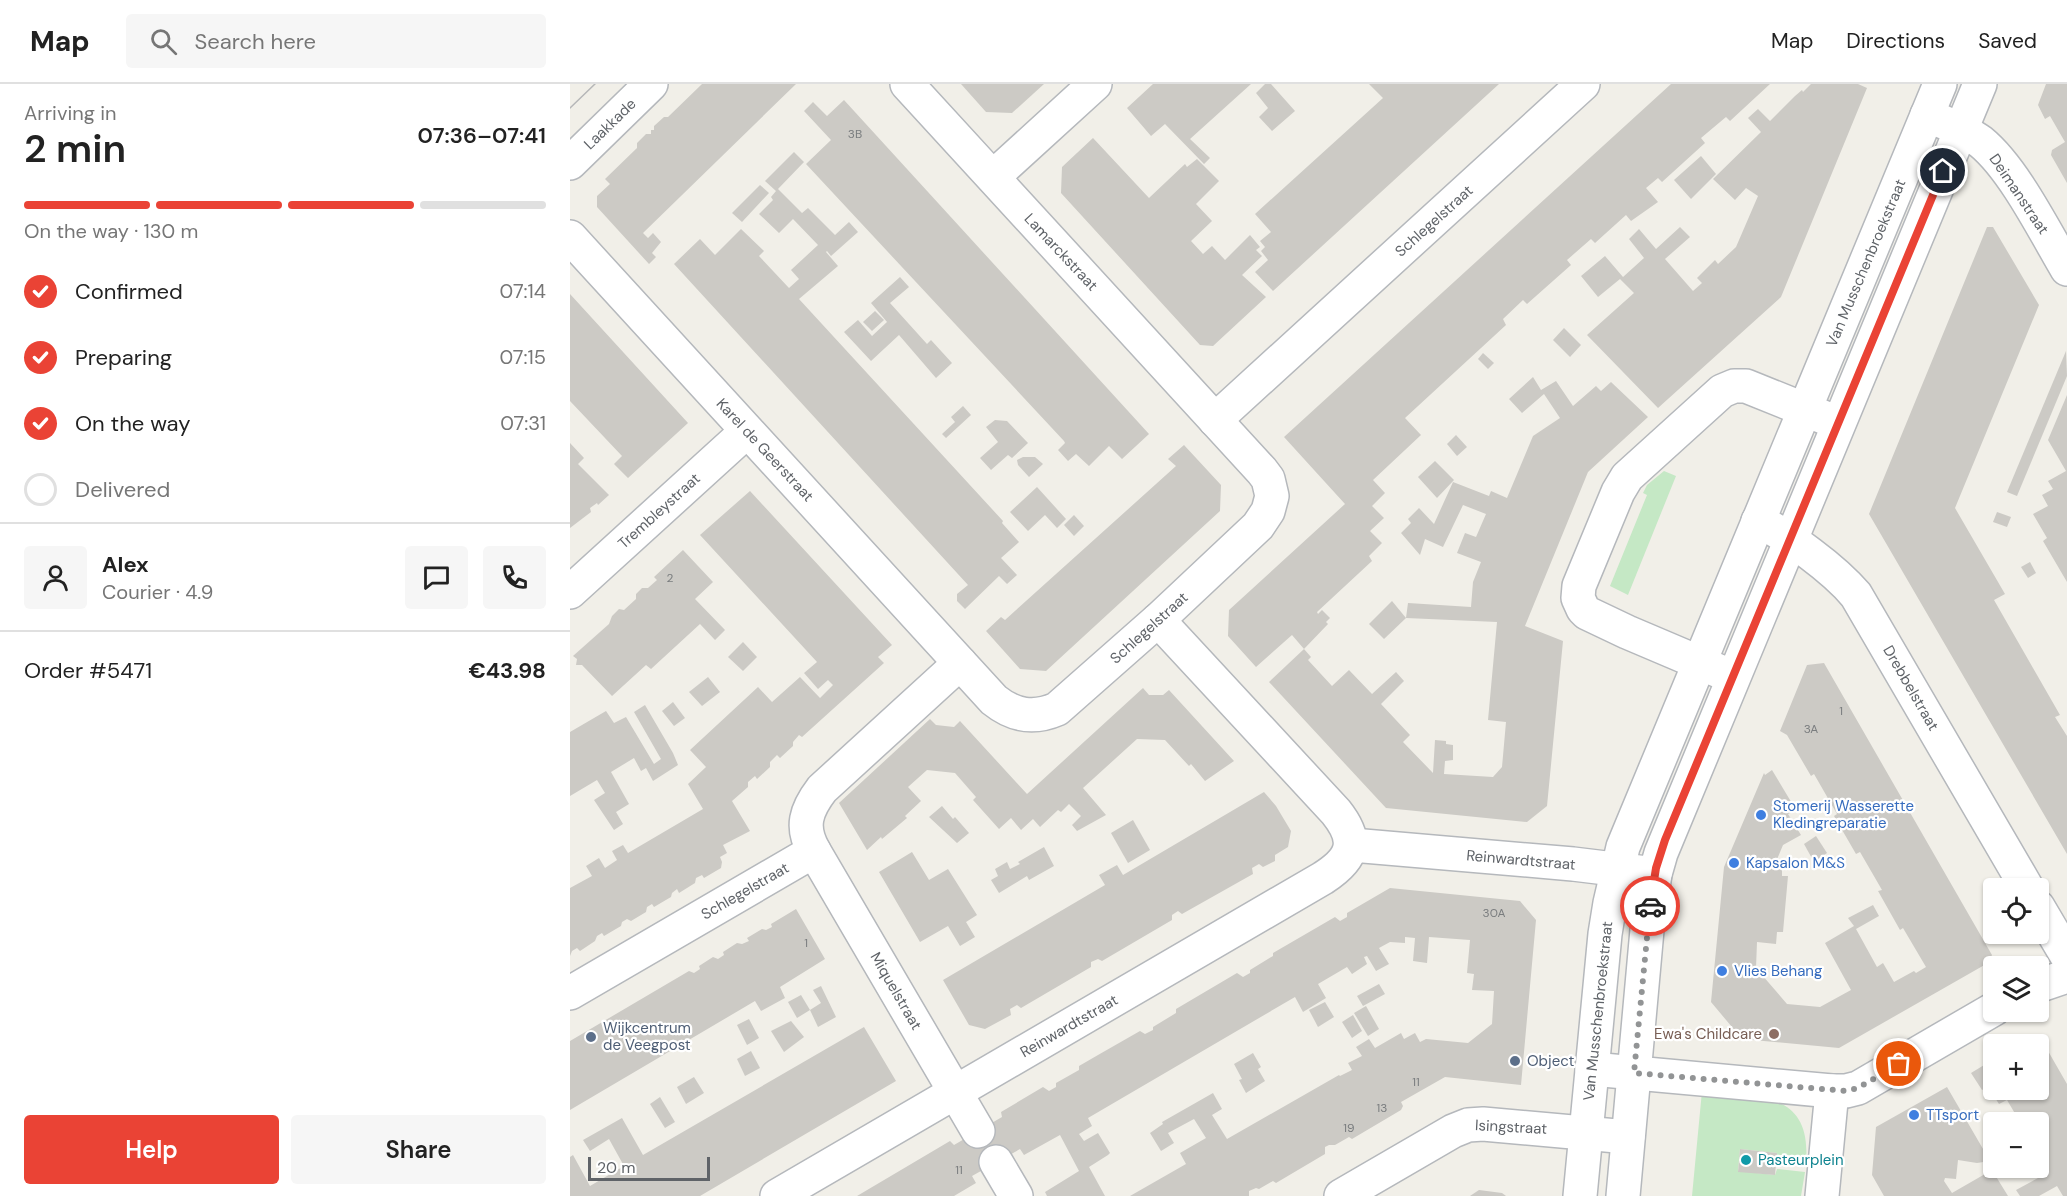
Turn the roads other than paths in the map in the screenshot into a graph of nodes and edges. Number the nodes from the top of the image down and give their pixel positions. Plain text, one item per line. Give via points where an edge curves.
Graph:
1 (651, 84) edge
2 (907, 84) edge
3 (1095, 84) edge
4 (1583, 84) edge
5 (1940, 84) edge
6 (1980, 84) edge
7 (1927, 115) junction
8 (1960, 129) junction
9 (570, 163) edge
10 (993, 177) junction
11 (570, 237) edge
12 (2067, 269) edge
13 (1805, 408) junction
14 (1215, 420) junction
15 (1839, 423) junction
16 (747, 431) junction
17 (1758, 521) junction
18 (1790, 541) junction
19 (570, 592) edge
20 (1158, 620) junction
21 (960, 663) junction
22 (1699, 663) junction
23 (1733, 678) junction
24 (1352, 845) junction
25 (814, 851) junction
26 (1617, 870) junction
27 (1655, 874) junction
28 (2021, 878) edge
29 (2049, 926) edge
30 (2067, 956) edge
31 (2067, 976) edge
32 (2049, 982) edge
33 (570, 993) edge
34 (1983, 1015) edge
35 (1592, 1069) junction
36 (1634, 1073) junction
37 (1832, 1091) junction
38 (956, 1092) junction
39 (978, 1131) dead end
40 (1586, 1132) junction
41 (1628, 1137) junction
42 (996, 1162) dead end
43 (777, 1196) edge
44 (1016, 1196) edge
45 (1341, 1196) edge
46 (1580, 1196) edge
47 (1623, 1196) edge
48 (1822, 1196) edge

1 - 9 street, Laakkade
2 - 10 street, Lamarckstraat
3 - 10 street
4 - 14 street, Schlegelstraat
5 - 7 street, Van Musschenbroekstraat
6 - 8 street
7 - 8 street, Deimanstraat
7 - 13 street, Van Musschenbroekstraat
8 - 12 street, Deimanstraat via 1981,142 2001,164
8 - 15 street
10 - 14 street, Lamarckstraat
11 - 16 street, Karel de Geerstraat
13 - 15 street
13 - 17 street, Van Musschenbroekstraat
13 - 22 street via 1742,385 1718,394 1627,477 1581,581 1578,598 1587,614
14 - 20 street, Schlegelstraat via 1268,479 1271,504 1258,526
15 - 18 street
16 - 19 street, Trembleystraat
16 - 21 street, Karel de Geerstraat
17 - 18 street, Drebbelstraat
17 - 22 street, Van Musschenbroekstraat
18 - 23 street
18 - 28 street, Drebbelstraat via 1856,595
20 - 21 street, Schlegelstraat via 1069,701 1047,714 1026,715 1003,706
20 - 24 street via 1333,808 1347,828
21 - 25 street via 822,789 806,821 806,835
22 - 23 street
22 - 26 street, Van Musschenbroekstraat
23 - 27 street via 1665,840
24 - 26 street, Reinwardtstraat
24 - 38 street, Reinwardtstraat via 1344,861 1327,876
25 - 33 street, Schlegelstraat
25 - 38 street, Miquelstraat
26 - 27 street, Reinwardtstraat
26 - 35 street, Van Musschenbroekstraat via 1605,934
27 - 36 street
29 - 30 street
31 - 32 street
34 - 37 street via 1858,1088
35 - 36 street
35 - 40 street, Van Musschenbroekstraat
36 - 37 street
36 - 41 street
37 - 48 street
38 - 39 street, Miquelstraat
38 - 43 street, Reinwardtstraat
40 - 41 street, Isingstraat
40 - 45 street, Isingstraat via 1468,1125
40 - 46 street, Van Musschenbroekstraat
41 - 47 street
42 - 44 street

